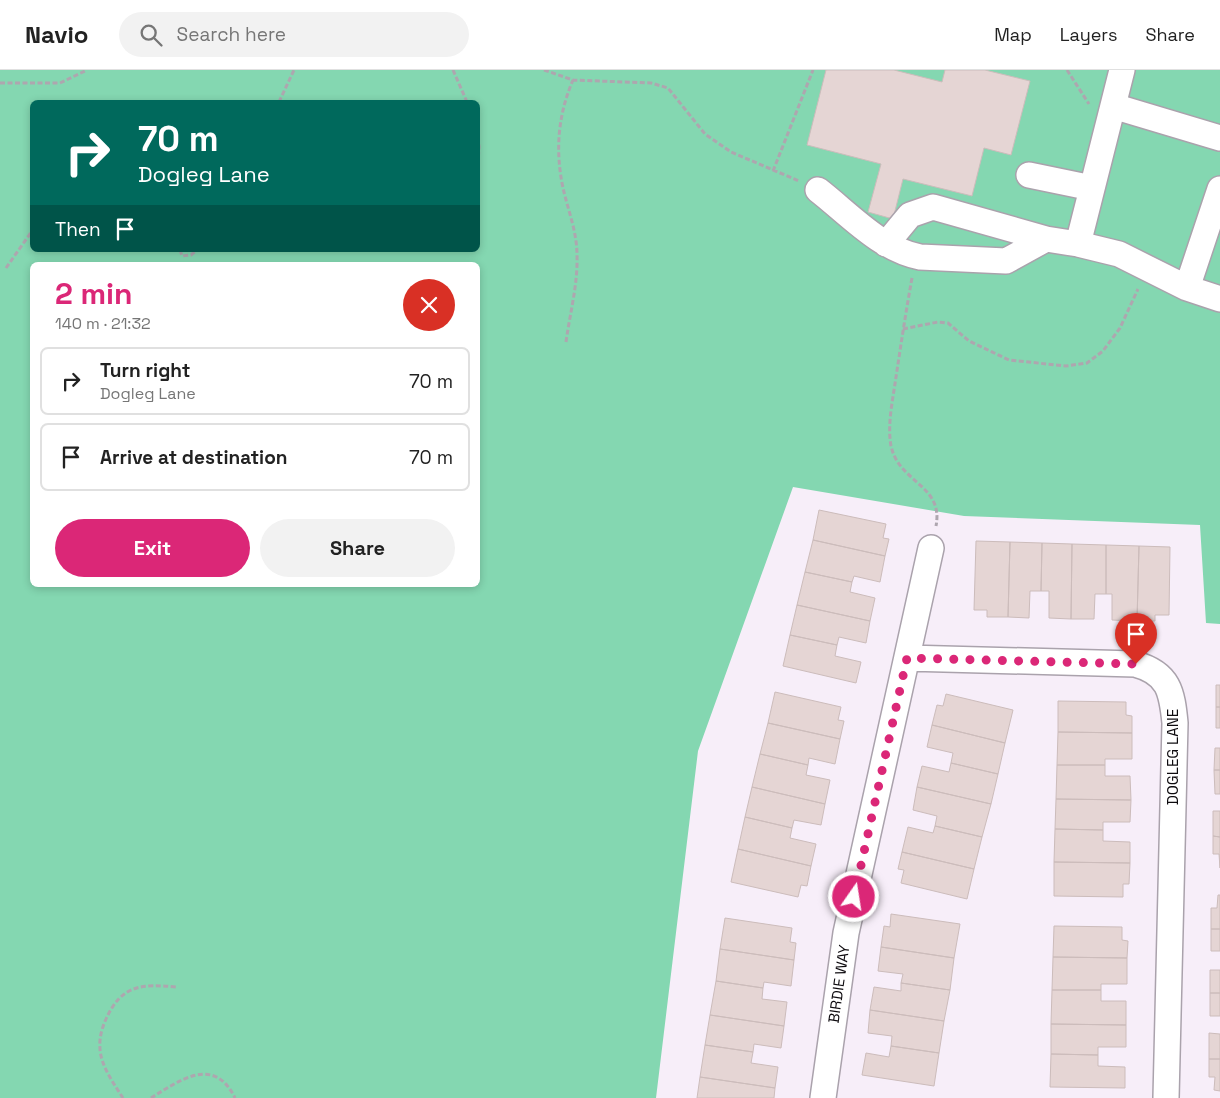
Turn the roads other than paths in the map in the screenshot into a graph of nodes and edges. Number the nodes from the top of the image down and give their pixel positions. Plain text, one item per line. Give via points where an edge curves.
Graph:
1 (1122, 70) edge
2 (1113, 106) junction
3 (1220, 138) edge
4 (1029, 175) dead end
5 (1092, 188) junction
6 (1220, 189) edge
7 (818, 190) road end
8 (1046, 239) junction
9 (886, 244) junction
10 (1078, 244) junction
11 (1187, 288) junction
12 (1220, 299) edge
13 (931, 548) road end
14 (907, 658) junction
15 (823, 1098) edge
16 (1166, 1098) edge

1 - 2 street
2 - 3 street
2 - 5 street
4 - 5 street
5 - 10 street
6 - 11 street
7 - 9 street
8 - 9 street via 1006,261 920,257
8 - 9 street via 933,208 910,215
8 - 10 street
10 - 11 street via 1119,254
11 - 12 street
13 - 14 street, BIRDIE WAY
14 - 15 street, BIRDIE WAY via 846,933
14 - 16 street, DOGLEG LANE via 1136,664 1151,668 1163,678 1173,699 1175,723

